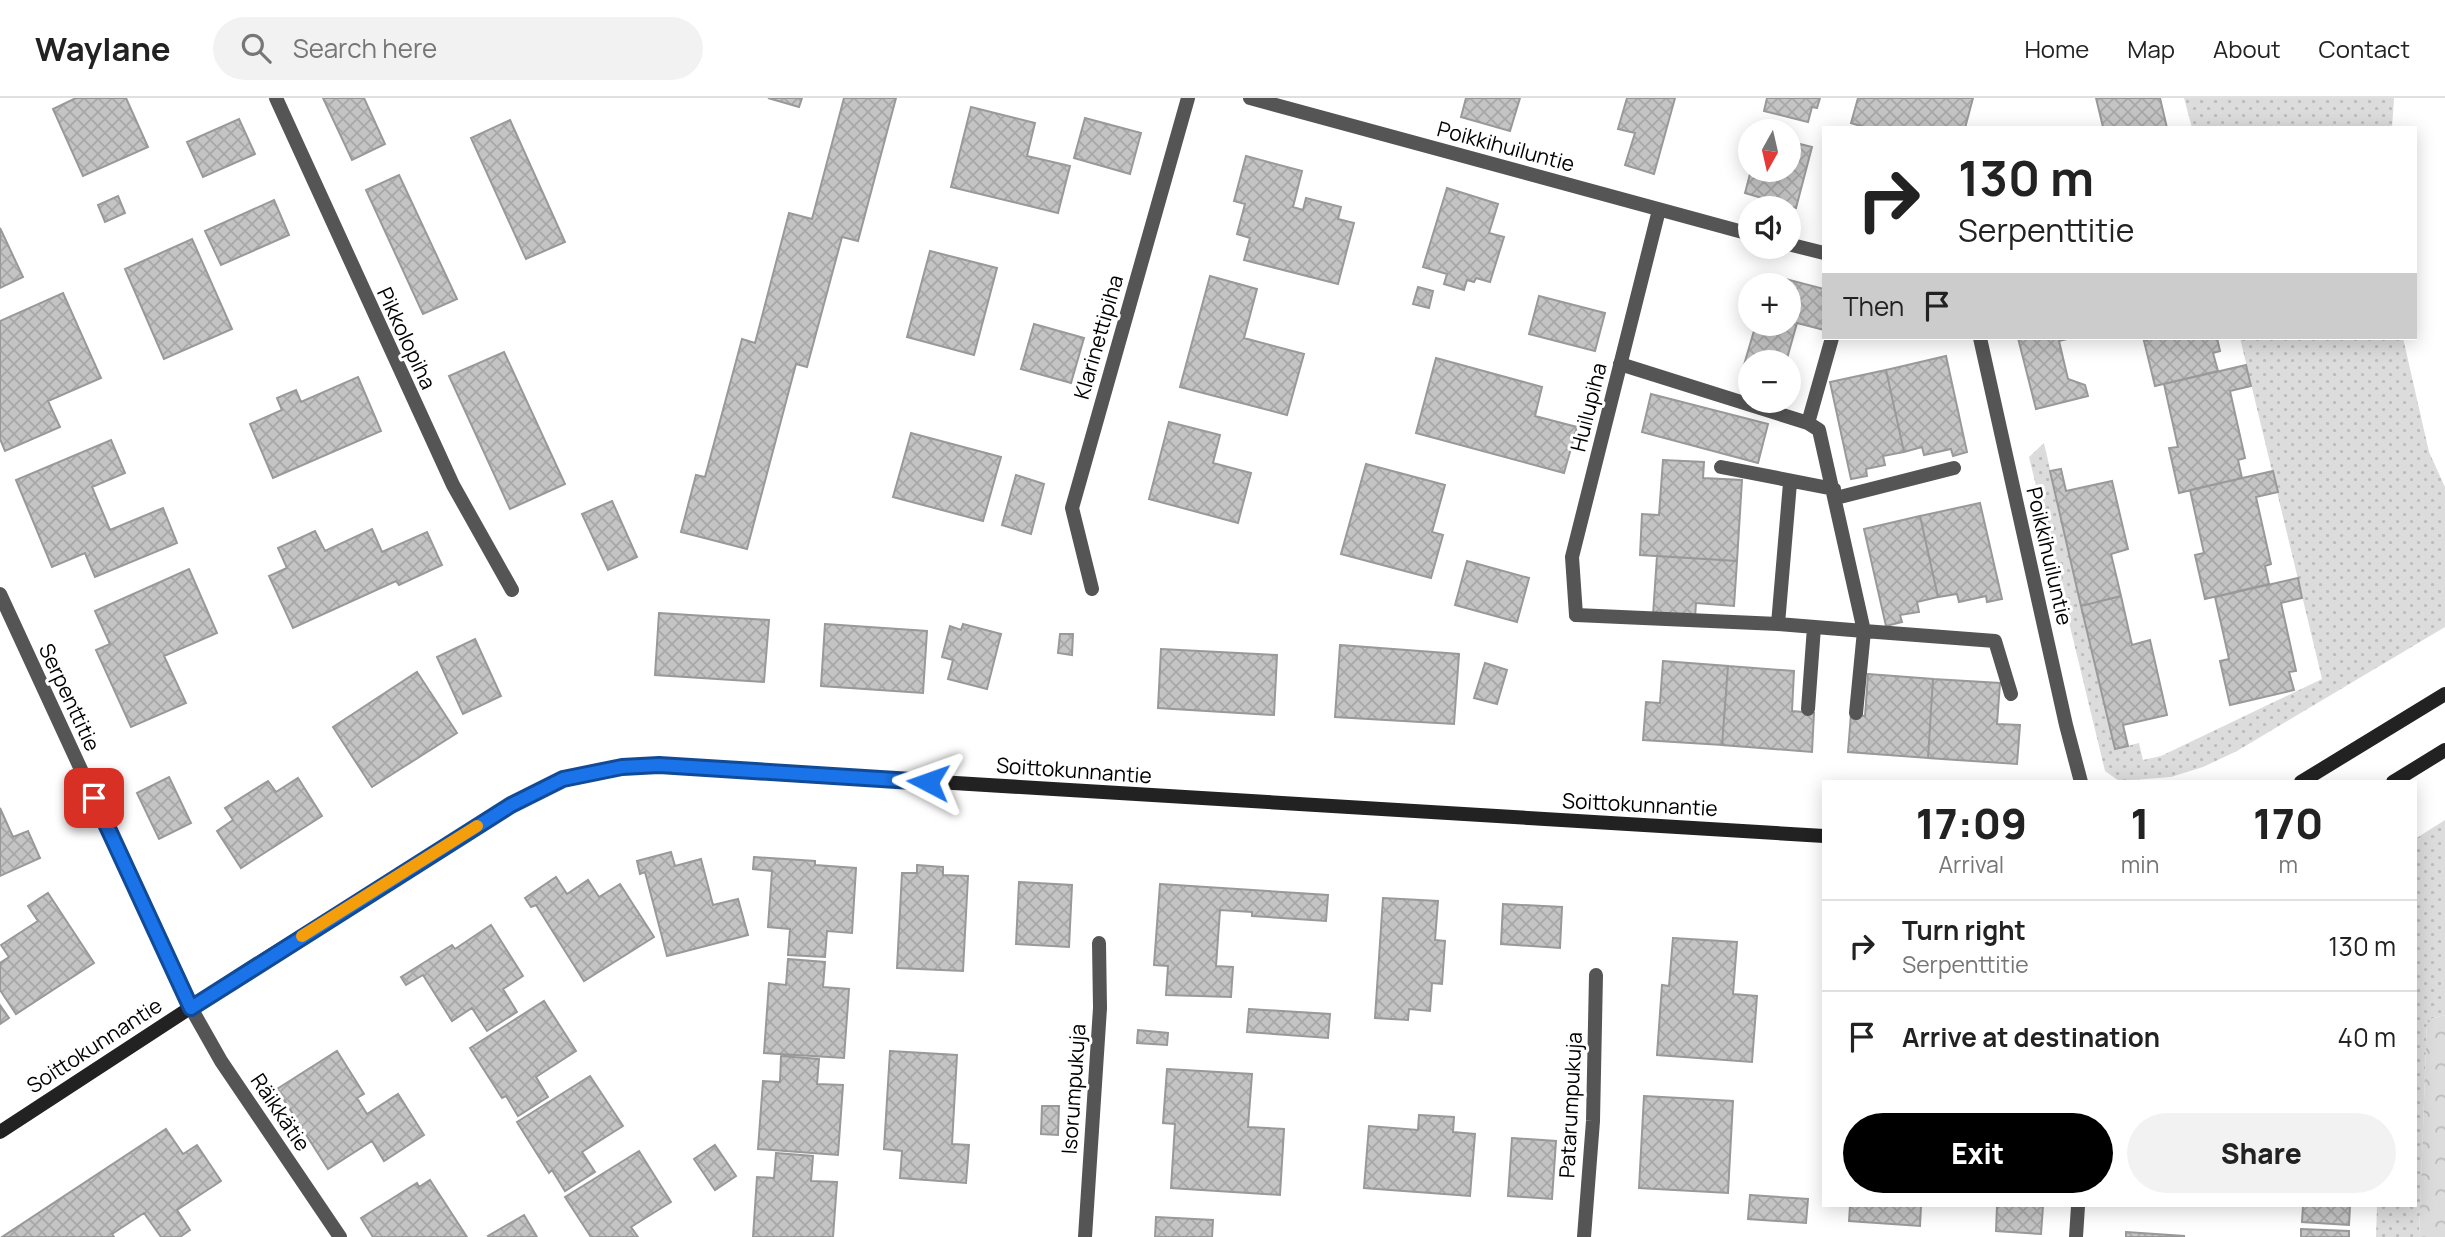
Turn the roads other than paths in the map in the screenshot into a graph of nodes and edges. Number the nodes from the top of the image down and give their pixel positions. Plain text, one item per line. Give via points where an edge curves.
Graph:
1 (276, 98) edge
2 (1188, 98) edge
3 (1251, 98) edge
4 (1659, 210) junction
5 (1738, 231) edge
6 (1801, 247) edge
7 (1822, 252) edge
8 (1831, 340) edge
9 (1980, 340) edge
10 (1620, 364) junction
11 (1808, 423) junction
12 (1721, 467) dead end
13 (1954, 468) dead end
14 (1790, 483) junction
15 (1835, 494) junction
16 (1092, 589) dead end
17 (512, 590) dead end
18 (0, 594) edge
19 (1779, 624) junction
20 (1814, 627) junction
21 (1864, 631) junction
22 (2011, 694) dead end
23 (2445, 694) edge
24 (1808, 709) dead end
25 (1856, 713) dead end
26 (2445, 750) edge
27 (2080, 780) edge
28 (2304, 780) edge
29 (2396, 780) edge
30 (1822, 836) edge
31 (1099, 943) dead end
32 (1596, 975) dead end
33 (191, 1008) junction
34 (1, 1130) edge
35 (2078, 1207) edge
36 (340, 1237) edge
37 (1085, 1237) edge
38 (1584, 1237) edge
39 (2076, 1237) edge

1 - 17 street, Pikkolopiha via 453,485
2 - 16 street, Klarinettipiha via 1072,508
3 - 4 street, Poikkihuiluntie
4 - 5 street, Poikkihuiluntie
4 - 10 street, Huilupiha
6 - 7 street
8 - 11 street
9 - 27 street, Poikkihuiluntie
10 - 11 street
10 - 19 street, Huilupiha via 1572,557 1576,615
11 - 15 street via 1819,430
12 - 14 street
13 - 15 street
14 - 15 street
14 - 19 street
15 - 21 street
18 - 33 street, Serpenttitie
19 - 20 street
20 - 21 street
20 - 24 street
21 - 22 street via 1994,641
21 - 25 street
23 - 28 street
26 - 29 street
30 - 33 street, Soittokunnantie via 659,765 622,767 563,779 511,805
31 - 37 street, Isorumpukuja via 1100,1008
32 - 38 street, Patarumpukuja
33 - 34 street, Soittokunnantie
33 - 36 street, Räikkätie via 221,1061
35 - 39 street

